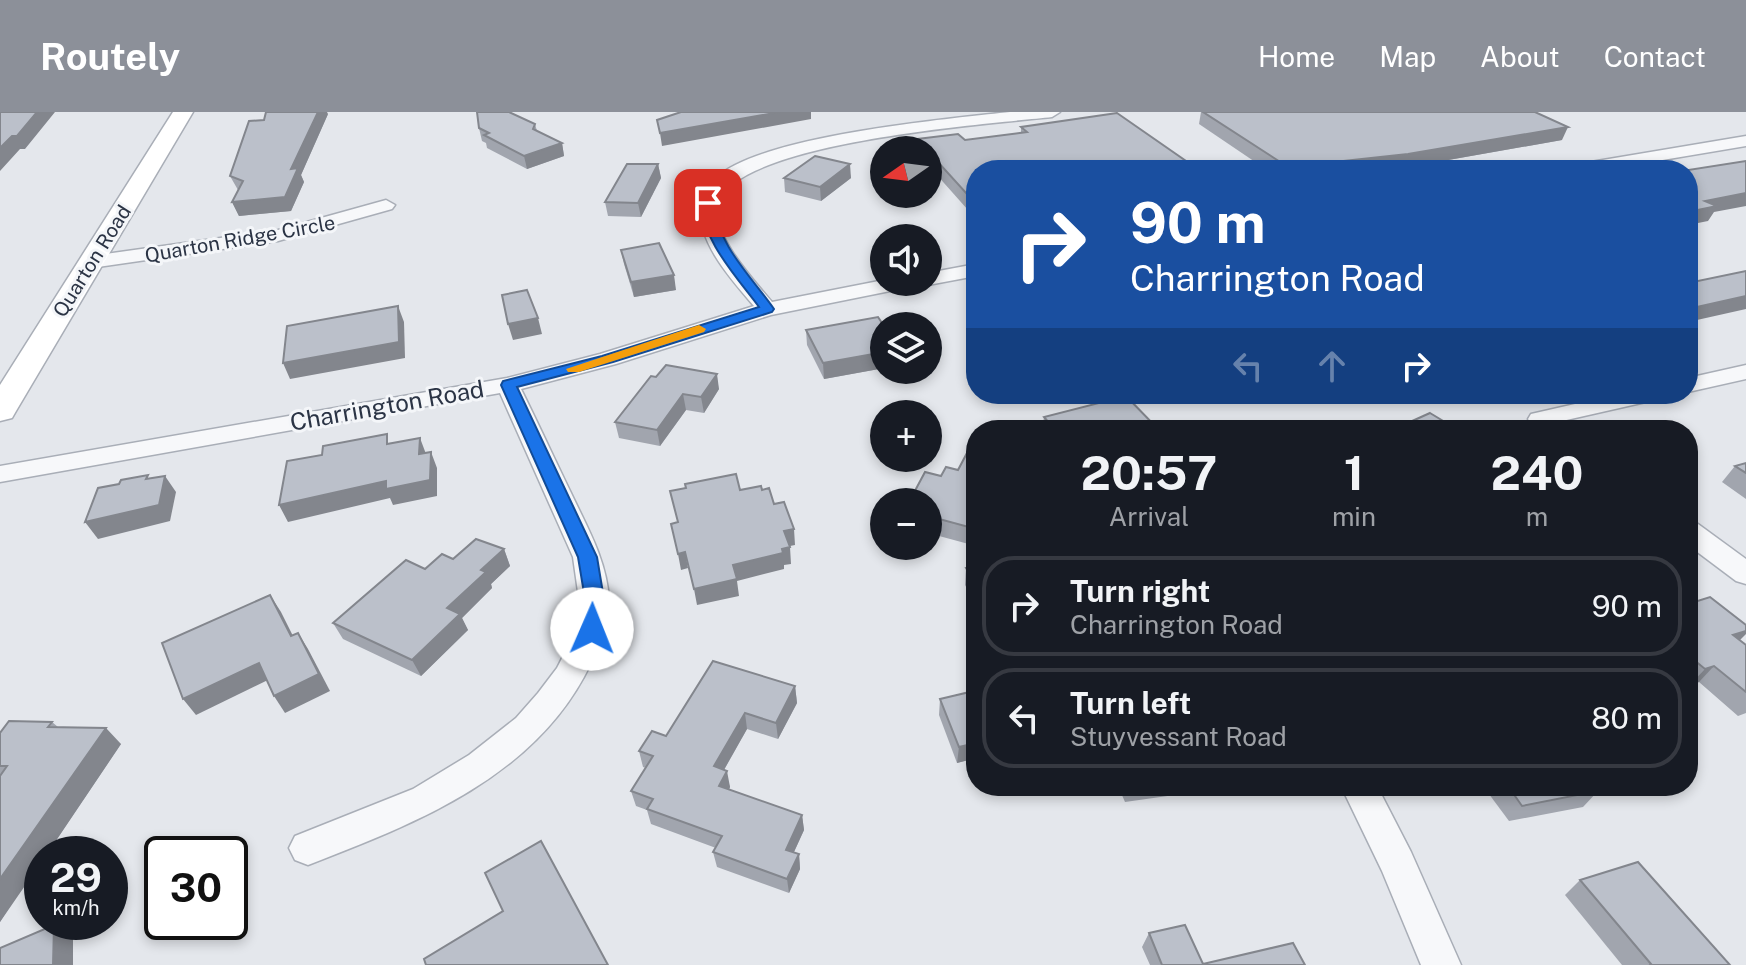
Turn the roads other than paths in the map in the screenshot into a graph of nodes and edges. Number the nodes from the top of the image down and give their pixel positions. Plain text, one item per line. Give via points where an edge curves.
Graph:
1 (183, 112) edge
2 (1052, 112) edge
3 (1746, 141) edge
4 (1633, 160) edge
5 (386, 205) dead end
6 (91, 262) junction
7 (966, 272) edge
8 (942, 276) edge
9 (870, 289) edge
10 (767, 309) junction
11 (1746, 372) edge
12 (1698, 383) edge
13 (508, 385) junction
14 (1616, 404) edge
15 (0, 411) edge
16 (1561, 420) edge
17 (0, 474) edge
18 (1698, 538) edge
19 (1746, 574) edge
20 (1364, 796) edge
21 (308, 848) dead end
22 (1441, 965) edge

1 - 6 street, Quarton Road
2 - 10 street via 808,145 727,177 710,194 709,224
3 - 4 street
5 - 6 street, Quarton Ridge Circle via 287,235
6 - 15 street, Quarton Road
7 - 8 street
9 - 10 street, Charrington Road
10 - 13 street, Charrington Road
11 - 12 street
13 - 17 street, Charrington Road
13 - 21 street via 587,557 594,599 592,629 550,702 528,728 481,766 426,800
14 - 16 street
18 - 19 street
20 - 22 street

